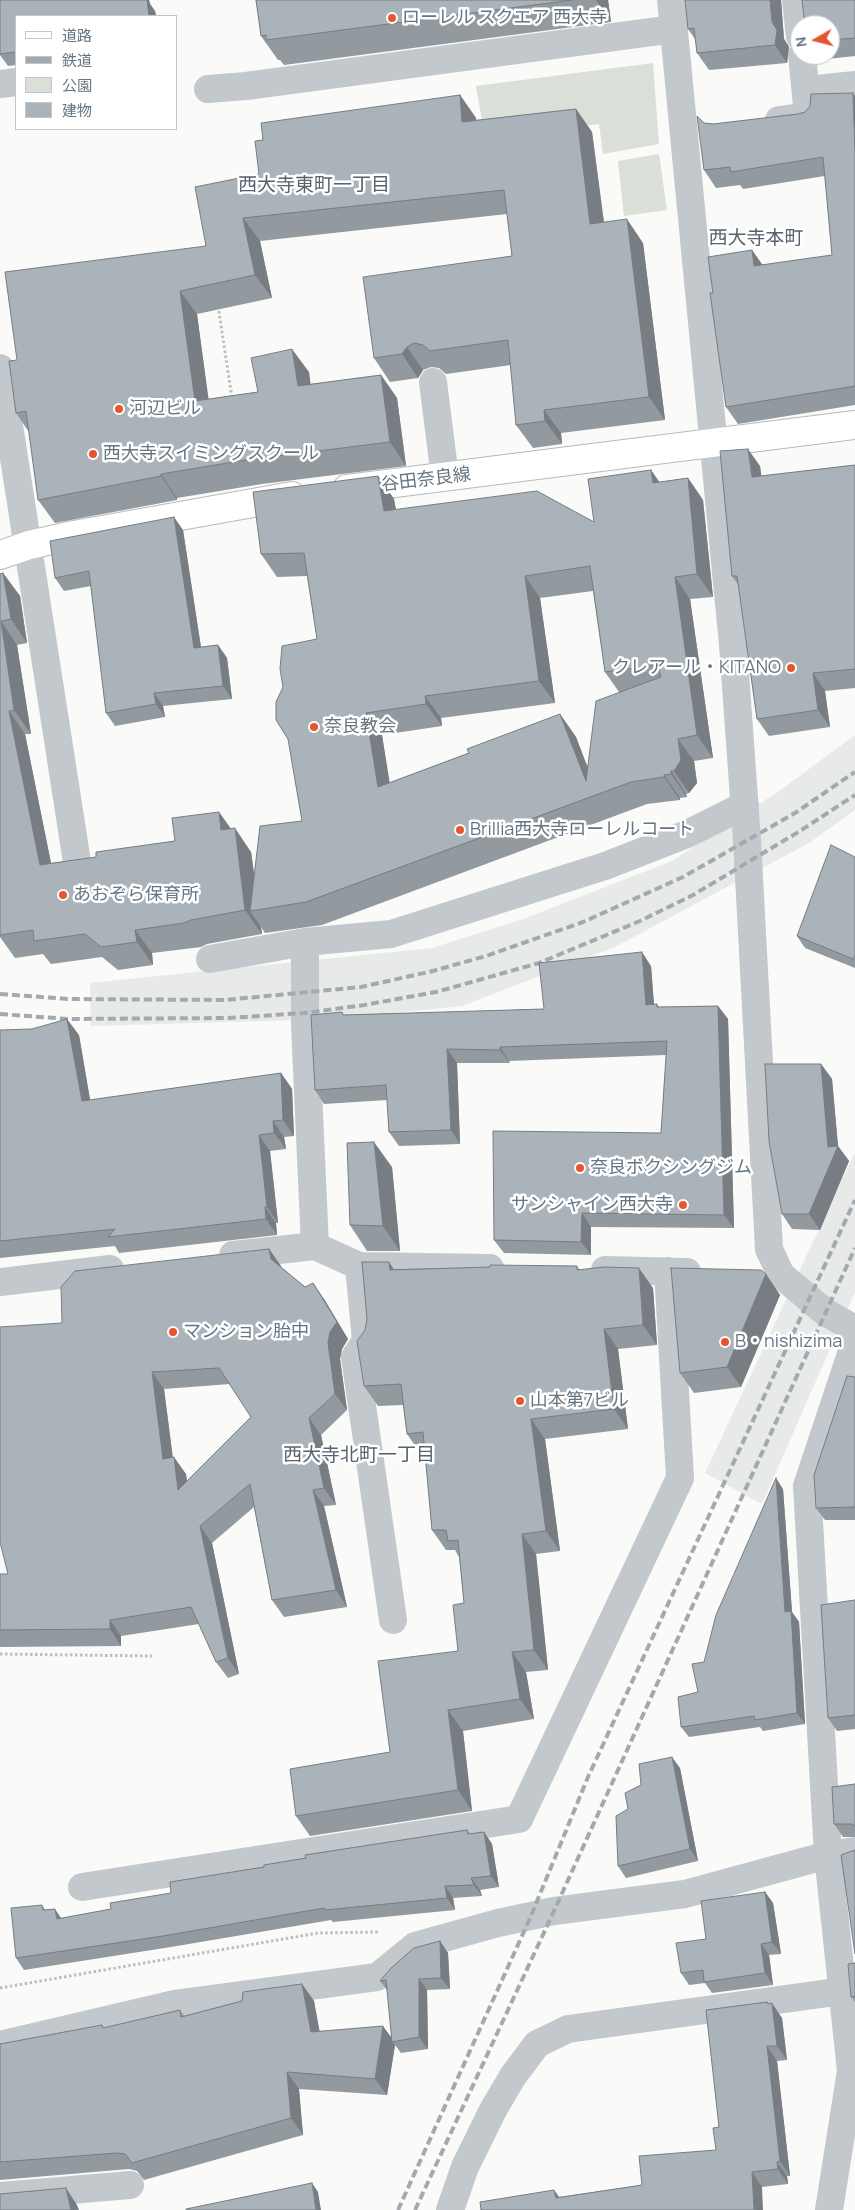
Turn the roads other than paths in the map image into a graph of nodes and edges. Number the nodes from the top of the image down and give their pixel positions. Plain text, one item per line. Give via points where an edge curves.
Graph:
1 (671, 0) edge
2 (796, 0) edge
3 (798, 15) edge
4 (674, 29) junction
5 (803, 65) edge
6 (15, 82) edge
7 (0, 84) edge
8 (855, 85) edge
9 (208, 90) dead end
10 (806, 90) junction
11 (751, 123) edge
12 (0, 368) edge
13 (433, 382) edge
14 (855, 425) edge
15 (714, 444) junction
16 (445, 477) junction
17 (29, 545) junction
18 (0, 555) edge
19 (744, 805) junction
20 (76, 862) edge
21 (305, 942) junction
22 (210, 960) dead end
23 (316, 1246) junction
24 (207, 1258) edge
25 (138, 1266) edge
26 (359, 1266) junction
27 (519, 1269) edge
28 (579, 1270) edge
29 (668, 1271) junction
30 (715, 1273) edge
31 (753, 1274) edge
32 (781, 1275) junction
33 (0, 1282) edge
34 (855, 1329) edge
35 (855, 1342) edge
36 (393, 1620) dead end
37 (855, 1851) edge
38 (828, 1855) junction
39 (82, 1887) dead end
40 (842, 1991) junction
41 (0, 2045) edge
42 (853, 2071) edge
43 (130, 2185) edge
44 (0, 2196) edge
45 (450, 2210) edge
46 (829, 2210) edge

1 - 4 street
2 - 3 street
4 - 9 street
4 - 15 street
5 - 10 street
6 - 7 street
8 - 10 street
10 - 11 street via 808,116
12 - 17 street
13 - 16 street
14 - 15 main road, 谷田奈良線
15 - 16 main road, 谷田奈良線
15 - 19 street
16 - 17 main road, 谷田奈良線 via 265,500
17 - 18 main road, 谷田奈良線
17 - 20 street
19 - 21 street via 687,834 605,866 461,913 391,934
19 - 32 street via 769,1249
21 - 22 street
21 - 23 street via 305,1025
23 - 24 street
23 - 26 street
25 - 33 street
26 - 27 street
26 - 36 street via 366,1341 355,1357
28 - 29 street
29 - 30 street
29 - 39 street via 680,1478 519,1819
31 - 32 street
32 - 34 street via 825,1312
35 - 38 street via 807,1486
37 - 38 street
38 - 40 street
38 - 41 street via 686,1894 554,1911 498,1923 415,1946 377,1977 175,2004
40 - 42 street
40 - 45 street via 568,2029 537,2044 493,2110 465,2167
42 - 46 street
43 - 44 street

